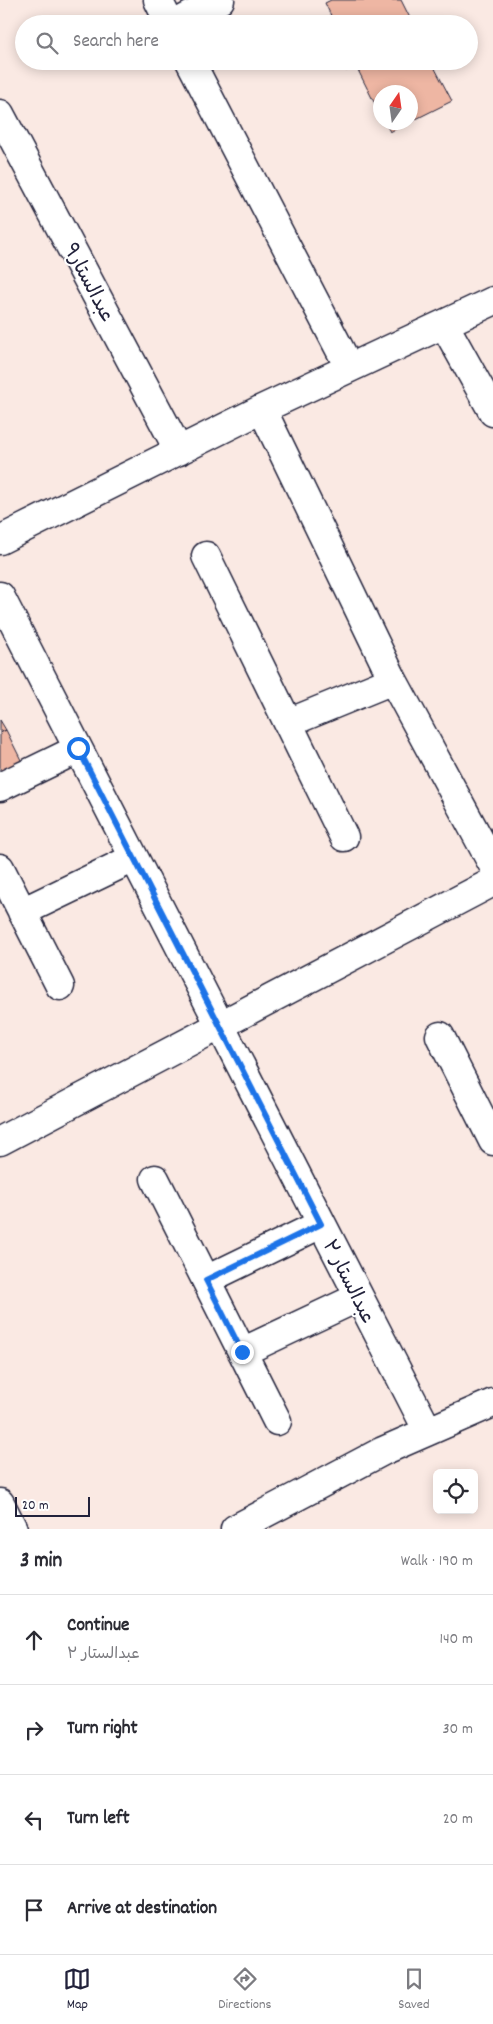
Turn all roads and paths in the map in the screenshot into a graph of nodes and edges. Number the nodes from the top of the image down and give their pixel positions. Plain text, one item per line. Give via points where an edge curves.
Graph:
1 (158, 0) edge
2 (220, 0) edge
3 (166, 15) edge
4 (192, 15) edge
5 (195, 70) edge
6 (0, 114) edge
7 (493, 301) edge
8 (444, 324) junction
9 (349, 367) junction
10 (262, 409) junction
11 (493, 412) edge
12 (179, 451) junction
13 (0, 540) edge
14 (206, 556) dead end
15 (0, 596) edge
16 (393, 680) junction
17 (288, 724) junction
18 (78, 748) junction
19 (0, 787) edge
20 (344, 837) dead end
21 (134, 858) junction
22 (493, 866) edge
23 (0, 868) edge
24 (493, 882) edge
25 (22, 912) junction
26 (60, 986) dead end
27 (219, 1025) junction
28 (440, 1036) dead end
29 (0, 1141) edge
30 (493, 1141) edge
31 (155, 1179) dead end
32 (321, 1224) junction
33 (206, 1280) junction
34 (359, 1297) junction
35 (242, 1352) junction
36 (493, 1403) edge
37 (277, 1421) dead end
38 (428, 1431) junction
39 (0, 1503) edge
40 (13, 1529) edge
41 (235, 1529) edge

1 - 3 street
2 - 4 street
5 - 9 street
6 - 12 street, عبدالستار۹
7 - 8 street
8 - 9 street
8 - 11 street
9 - 10 street
10 - 12 street
10 - 16 street
12 - 13 street
14 - 17 street
15 - 18 street, عبدالستار ۲
16 - 17 street
16 - 22 street
17 - 20 street
18 - 19 street
18 - 21 street, عبدالستار ۲
21 - 25 street
21 - 27 street, عبدالستار ۲
23 - 25 street
24 - 27 street
25 - 26 street
27 - 29 street
27 - 32 street, عبدالستار ۲
28 - 30 street
31 - 33 street
32 - 33 street
32 - 34 street, عبدالستار ۲
33 - 35 street
34 - 35 street
34 - 38 street, عبدالستار ۲
35 - 37 street
36 - 38 street
38 - 41 street via 383,1451
39 - 40 street

